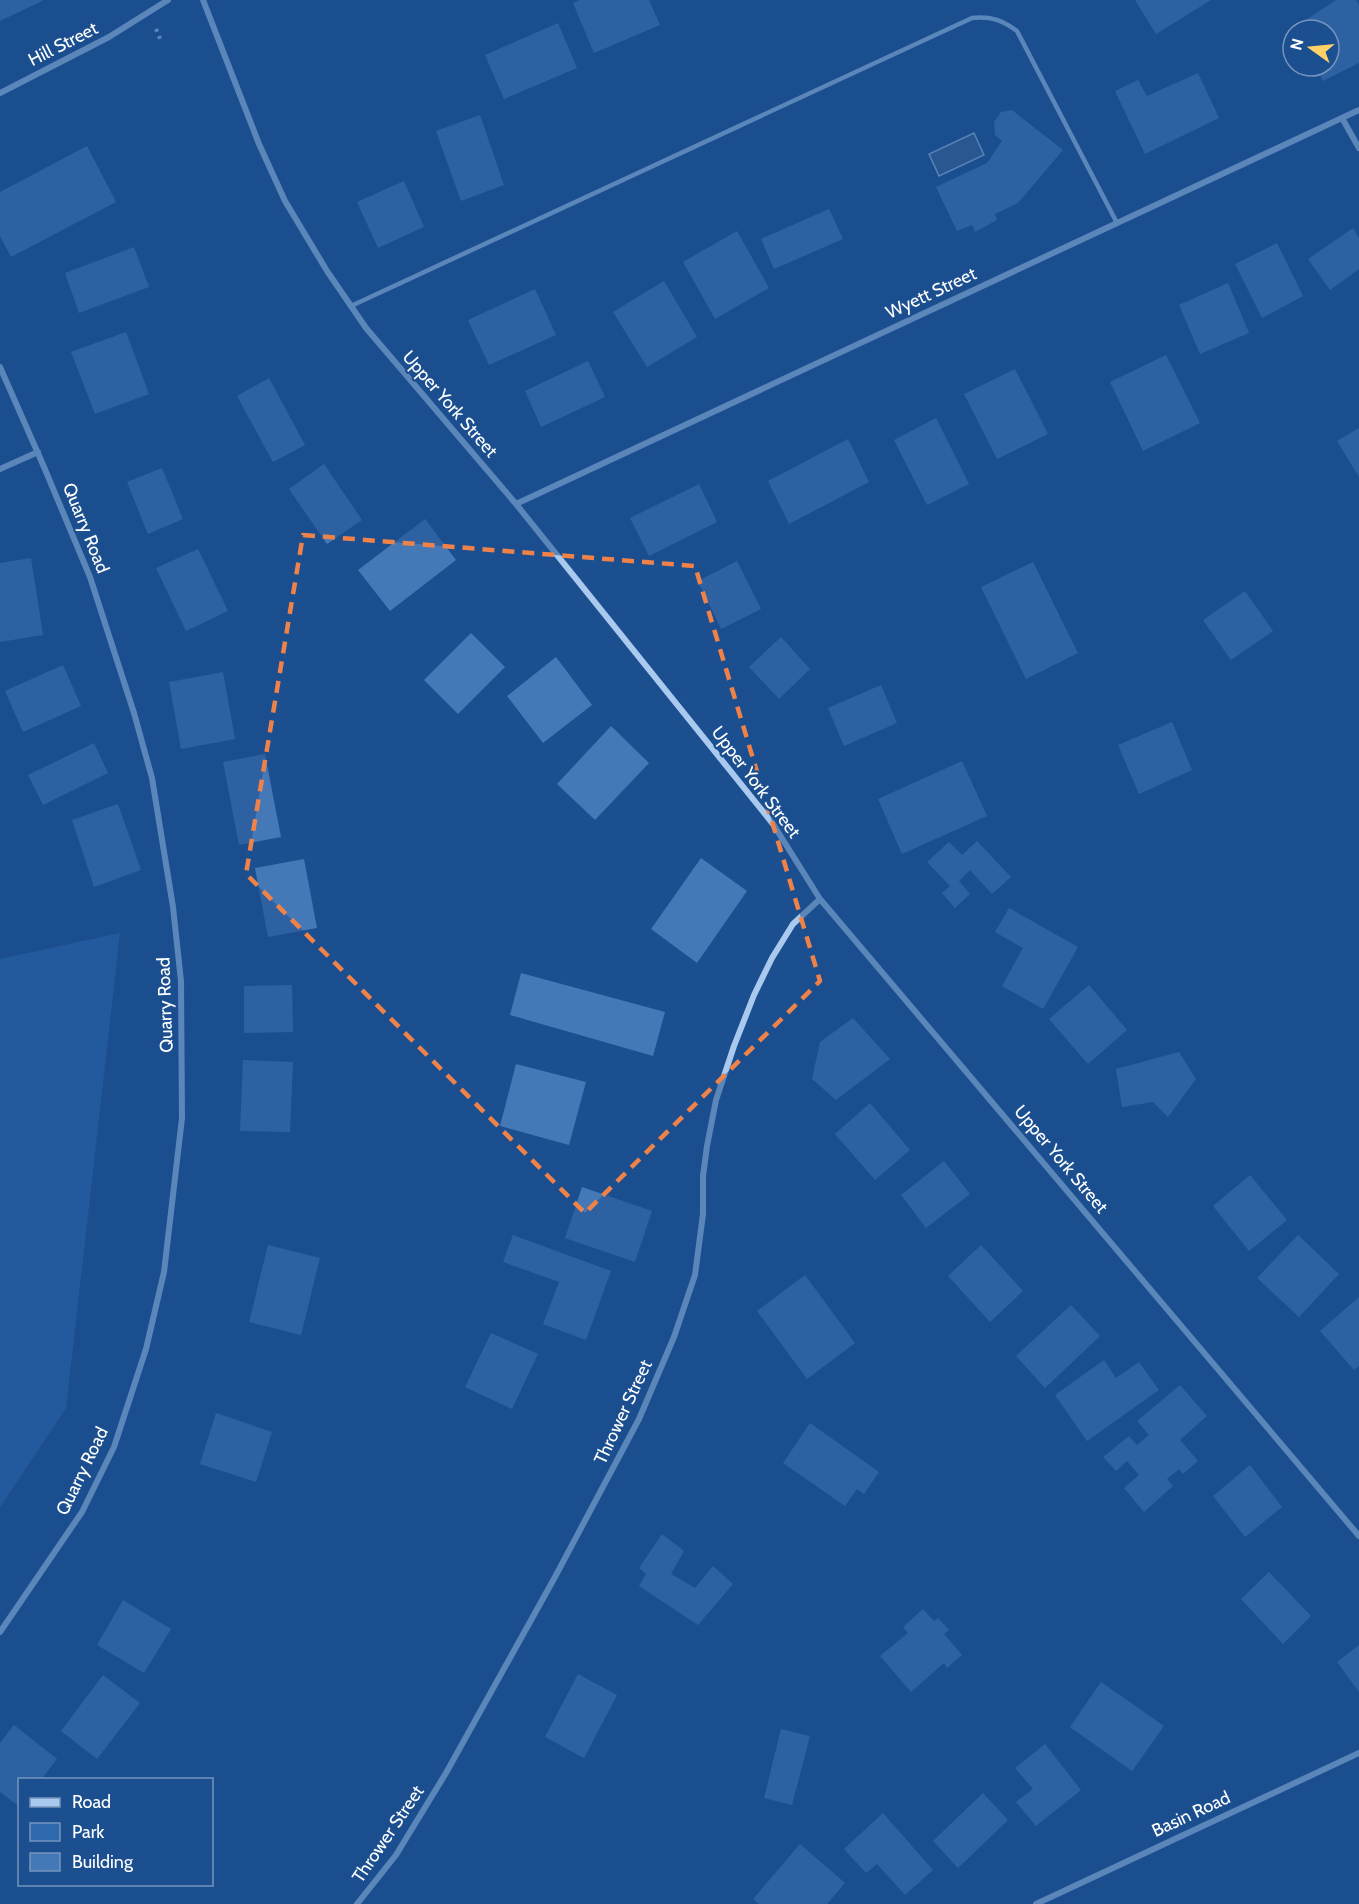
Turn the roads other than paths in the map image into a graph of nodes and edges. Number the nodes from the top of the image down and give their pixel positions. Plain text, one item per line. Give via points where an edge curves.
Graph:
1 (168, 0) edge
2 (203, 0) edge
3 (0, 93) edge
4 (1359, 110) edge
5 (1342, 118) junction
6 (1359, 148) edge
7 (1117, 223) junction
8 (351, 306) junction
9 (0, 367) edge
10 (38, 452) junction
11 (0, 469) edge
12 (516, 504) junction
13 (820, 898) junction
14 (1359, 1536) edge
15 (0, 1632) edge
16 (1359, 1753) edge
17 (357, 1904) edge
18 (1036, 1904) edge

1 - 3 street, Hill Street via 109,38
2 - 8 street, Upper York Street via 285,201
4 - 5 street, Wyett Street
5 - 6 street
5 - 7 street, Wyett Street
7 - 8 lane via 1017,31 994,18 972,18
7 - 12 street, Wyett Street
8 - 12 street, Upper York Street
9 - 10 street, Quarry Road
10 - 11 street
10 - 15 street, Quarry Road via 90,577 152,778 181,981 182,1118 164,1272 146,1349 114,1447 82,1512
12 - 13 street, Upper York Street via 773,824
13 - 14 street, Upper York Street
13 - 17 street, Thrower Street via 793,924 772,958 734,1046 716,1100 707,1146 695,1275 639,1419 446,1773 396,1855
16 - 18 street, Basin Road

